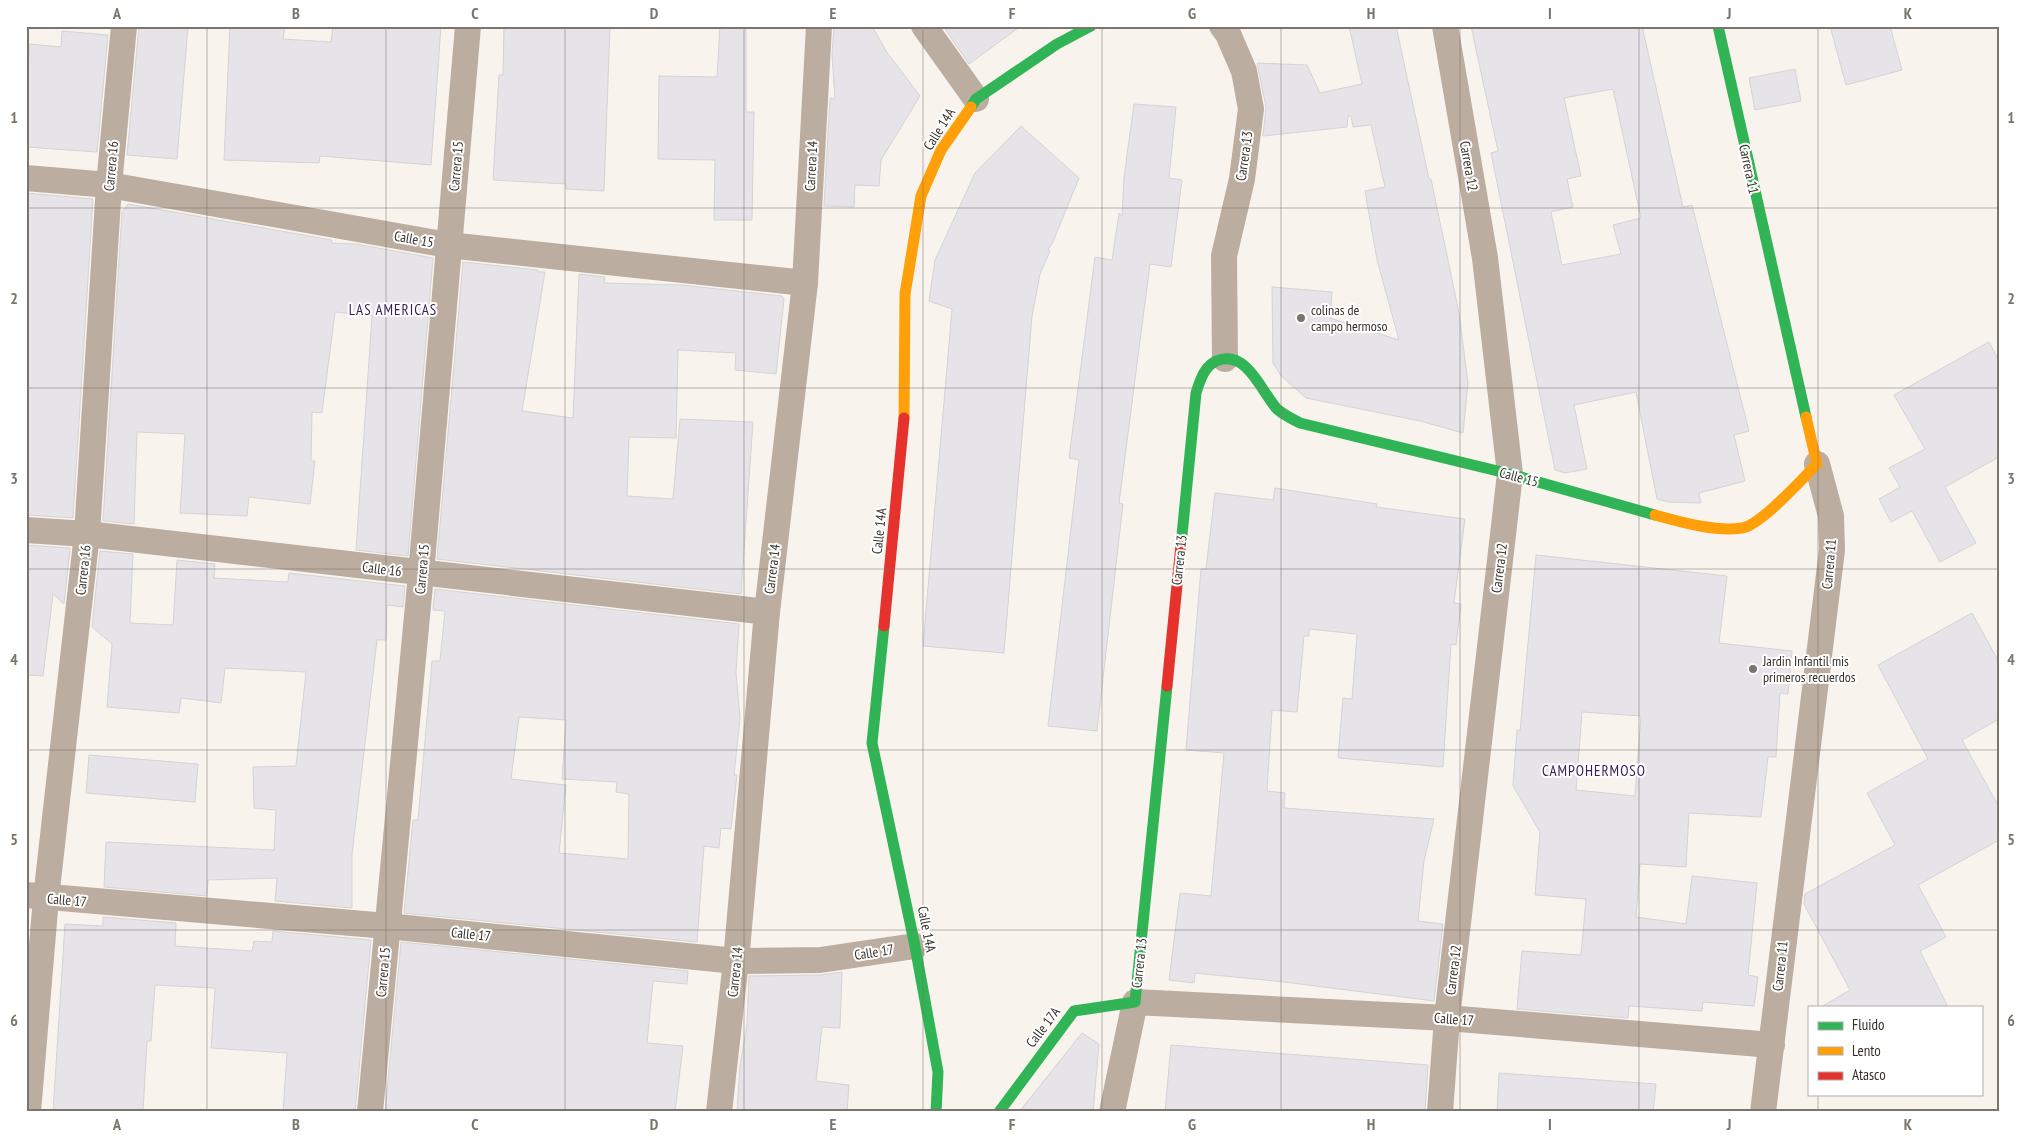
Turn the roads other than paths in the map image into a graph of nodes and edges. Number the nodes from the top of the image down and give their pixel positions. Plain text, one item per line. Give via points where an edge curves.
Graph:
1 (124, 26) edge
2 (468, 26) edge
3 (819, 26) edge
4 (924, 26) edge
5 (1091, 26) edge
6 (1222, 26) edge
7 (1445, 26) edge
8 (1718, 26) edge
9 (976, 98) junction
10 (26, 178) edge
11 (109, 185) junction
12 (448, 245) junction
13 (805, 283) junction
14 (1224, 359) junction
15 (1817, 464) junction
16 (1510, 474) junction
17 (26, 530) edge
18 (87, 534) junction
19 (421, 574) junction
20 (767, 612) junction
21 (36, 897) edge
22 (387, 926) junction
23 (915, 946) junction
24 (736, 961) junction
25 (1135, 1002) junction
26 (1447, 1018) junction
27 (1772, 1045) junction
28 (28, 1112) edge
29 (370, 1112) edge
30 (719, 1112) edge
31 (936, 1112) edge
32 (999, 1112) edge
33 (1112, 1112) edge
34 (1440, 1112) edge
35 (1763, 1112) edge

1 - 11 street, Carrera 16
2 - 12 street, Carrera 15
3 - 13 street, Carrera 14
4 - 9 street
5 - 9 street, Calle 14A via 1057,44
6 - 14 street, Carrera 13 via 1244,72 1251,108 1242,178 1224,256
7 - 16 street, Carrera 12 via 1485,258
8 - 15 street, Carrera 11
9 - 23 street, Calle 14A via 941,150 921,196 905,294 904,437 872,743
10 - 11 street, Calle 15
11 - 12 street, Calle 15
11 - 18 street, Carrera 16
12 - 13 street, Calle 15
12 - 19 street, Carrera 15
13 - 20 street, Carrera 14
14 - 16 street, Calle 15 via 1243,365 1275,406 1300,423
14 - 25 street, Carrera 13 via 1204,372 1196,393
15 - 16 street, Calle 15 via 1775,507 1743,528 1695,526
15 - 27 street, Carrera 11 via 1831,516 1832,550
16 - 26 street, Carrera 12
17 - 18 street, Calle 16
18 - 19 street, Calle 16
18 - 21 street, Carrera 16
19 - 20 street, Calle 16
19 - 22 street, Carrera 15
20 - 24 street, Carrera 14
21 - 22 street, Calle 17
21 - 28 street, Carrera 16
22 - 24 street, Calle 17
22 - 29 street, Carrera 15
23 - 24 street, Calle 17 via 820,960
23 - 31 street, Calle 14A via 938,1072
24 - 30 street, Carrera 14
25 - 26 street, Calle 17
25 - 32 street, Calle 17A via 1074,1010
25 - 33 street, Carrera 13
26 - 27 street, Calle 17
26 - 34 street, Carrera 12
27 - 35 street, Carrera 11

